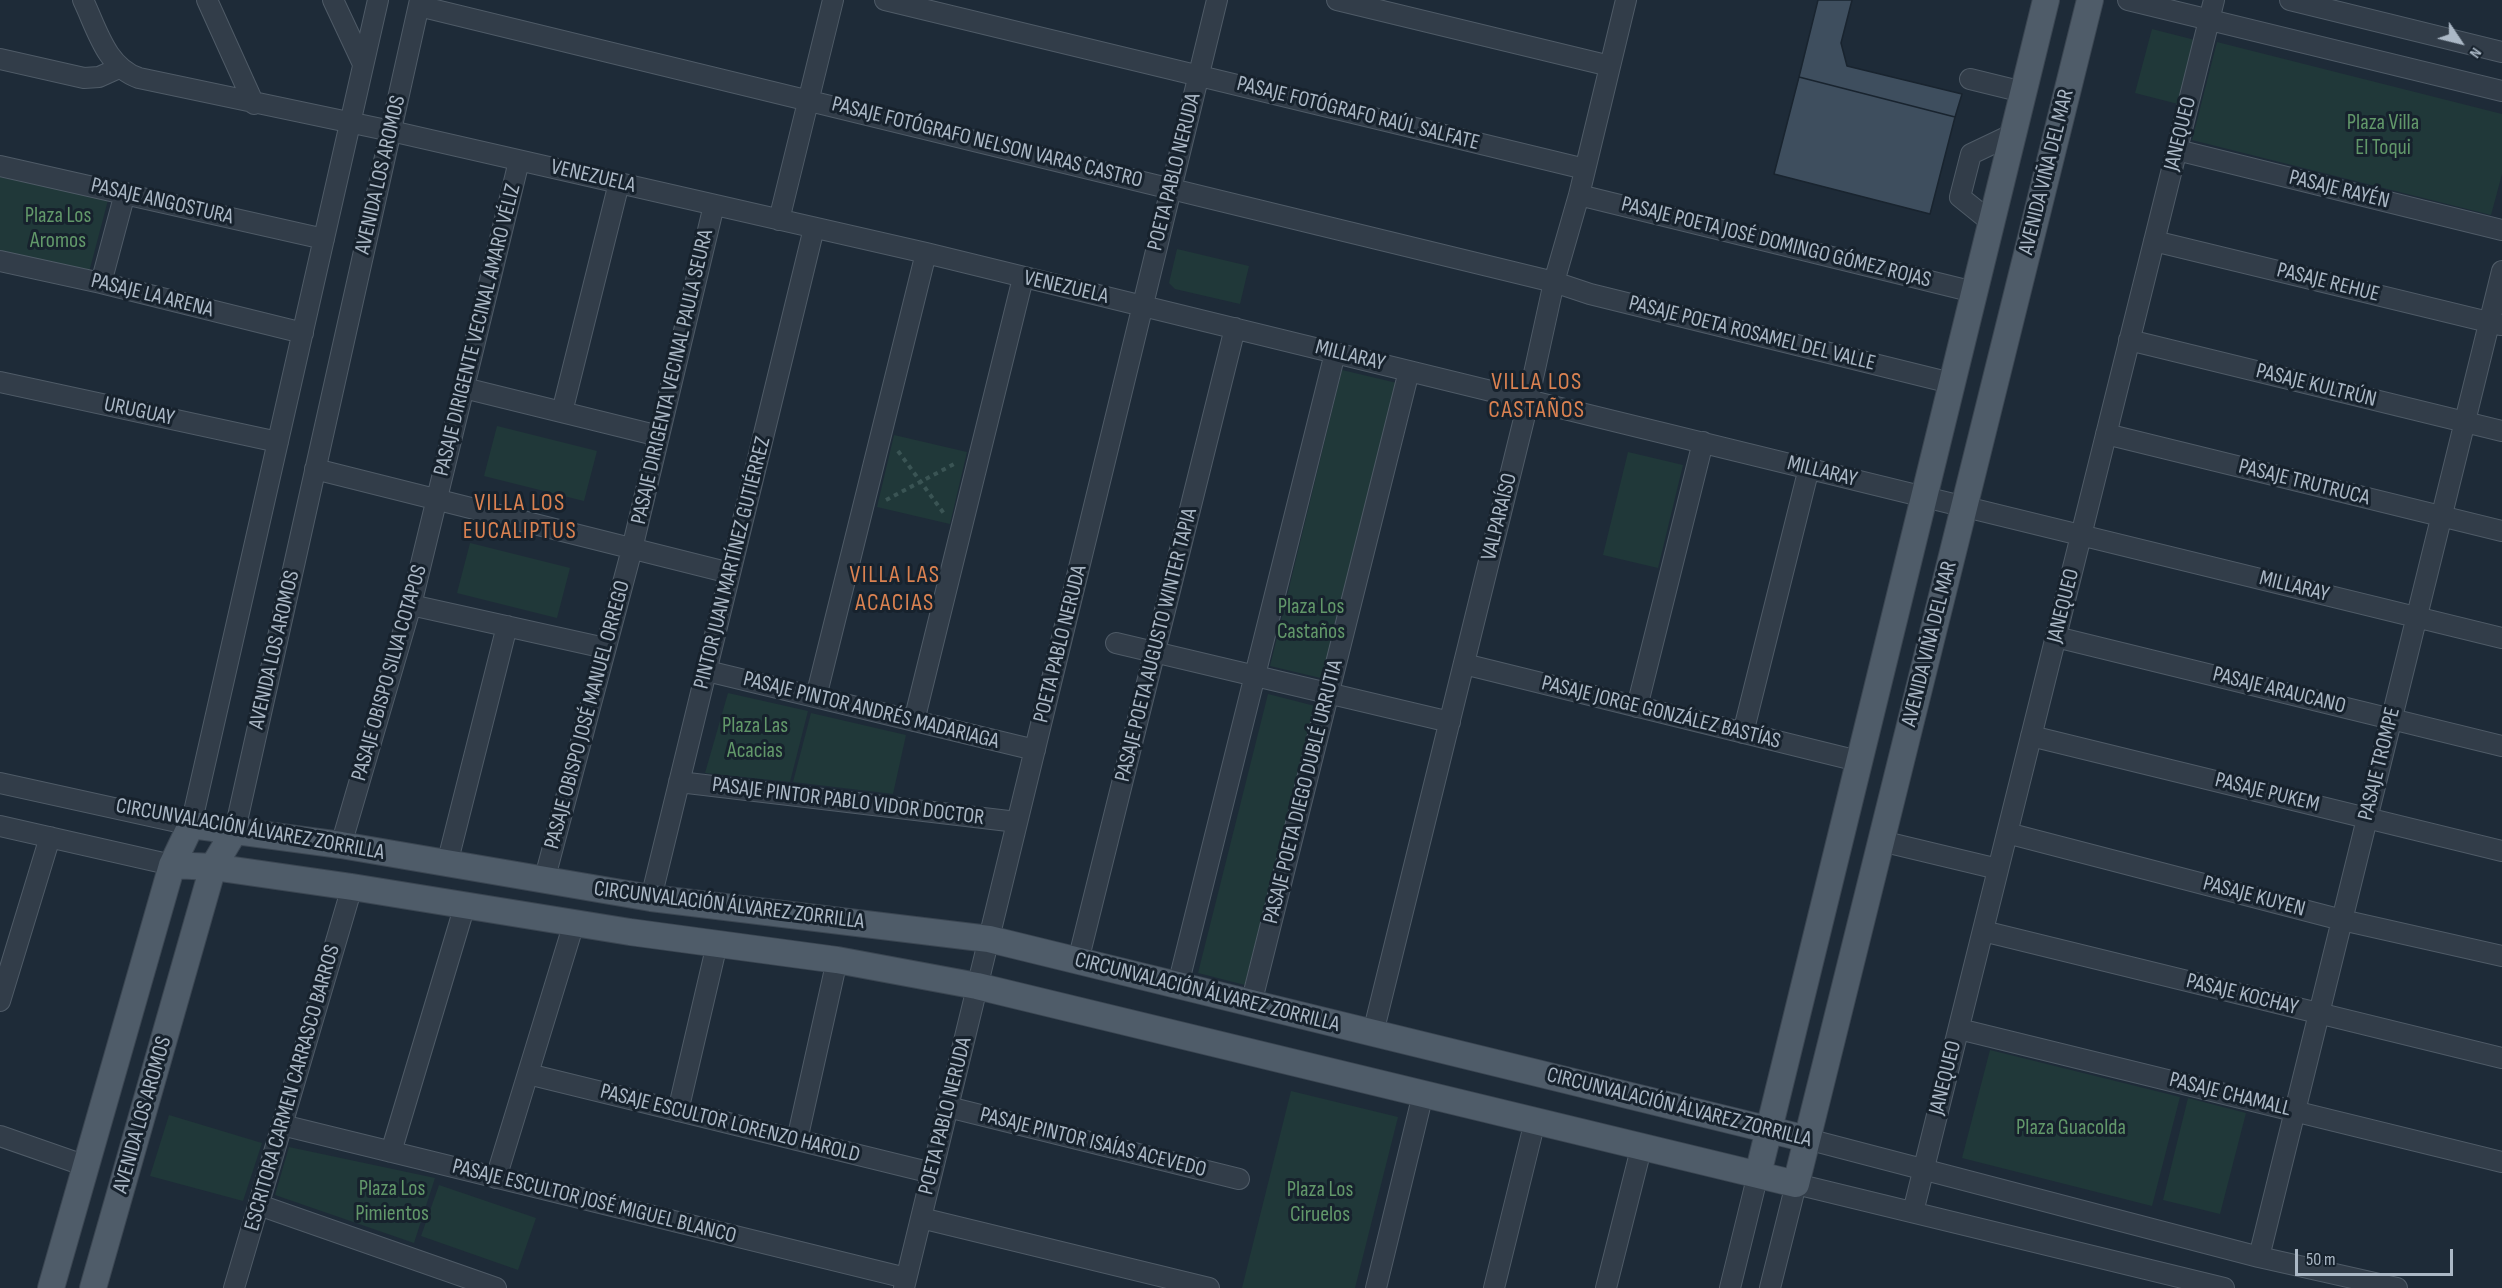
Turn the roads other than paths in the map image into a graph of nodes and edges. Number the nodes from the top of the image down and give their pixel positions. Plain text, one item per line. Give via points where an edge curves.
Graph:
1 (83, 0) edge
2 (207, 0) edge
3 (333, 0) edge
4 (378, 0) edge
5 (833, 0) edge
6 (885, 0) edge
7 (1217, 0) edge
8 (1337, 0) edge
9 (1626, 0) edge
10 (2046, 0) edge
11 (2090, 0) edge
12 (2128, 0) edge
13 (2214, 0) edge
14 (2290, 0) edge
15 (420, 3) edge
16 (2209, 20) junction
17 (2502, 52) edge
18 (0, 59) edge
19 (363, 64) junction
20 (1610, 66) junction
21 (119, 68) junction
22 (1198, 75) junction
23 (1970, 79) dead end
24 (2023, 92) junction
25 (2502, 92) edge
26 (809, 100) junction
27 (254, 104) junction
28 (350, 124) junction
29 (391, 131) junction
30 (2013, 134) junction
31 (2177, 150) junction
32 (519, 160) junction
33 (0, 166) edge
34 (1585, 169) junction
35 (618, 183) junction
36 (1171, 187) junction
37 (125, 193) junction
38 (1579, 195) junction
39 (714, 205) junction
40 (779, 220) junction
41 (1991, 222) junction
42 (814, 228) junction
43 (2502, 230) edge
44 (324, 239) junction
45 (2154, 241) junction
46 (926, 253) junction
47 (0, 261) edge
48 (2502, 271) edge
49 (1023, 278) junction
50 (1554, 282) junction
51 (100, 283) junction
52 (1974, 292) junction
53 (1142, 306) junction
54 (2496, 324) edge
55 (1235, 328) junction
56 (303, 333) junction
57 (2129, 340) junction
58 (1335, 353) junction
59 (1409, 371) junction
60 (0, 382) edge
61 (1951, 382) junction
62 (464, 388) junction
63 (1528, 400) junction
64 (562, 412) junction
65 (2465, 422) junction
66 (2502, 431) edge
67 (2106, 434) junction
68 (659, 436) junction
69 (278, 442) junction
70 (1703, 442) junction
71 (1809, 468) junction
72 (315, 469) junction
73 (1923, 496) junction
74 (437, 500) junction
75 (1964, 506) junction
76 (2441, 516) junction
77 (2502, 531) edge
78 (2081, 535) junction
79 (632, 549) junction
80 (730, 573) junction
81 (411, 605) junction
82 (2416, 617) junction
83 (507, 626) junction
84 (2056, 637) junction
85 (2502, 638) edge
86 (1116, 643) dead end
87 (605, 648) junction
88 (1155, 652) junction
89 (1464, 664) junction
90 (707, 671) junction
91 (1255, 675) junction
92 (1329, 693) junction
93 (816, 698) junction
94 (1637, 707) junction
95 (2391, 719) junction
96 (914, 721) junction
97 (1450, 722) junction
98 (1743, 733) junction
99 (2031, 736) junction
100 (2502, 746) edge
101 (1035, 750) junction
102 (1858, 761) junction
103 (679, 782) junction
104 (0, 783) edge
105 (2367, 818) junction
106 (1017, 822) junction
107 (191, 825) junction
108 (0, 826) edge
109 (235, 830) junction
110 (2007, 833) junction
111 (50, 837) junction
112 (1881, 841) junction
113 (340, 845) junction
114 (2502, 851) edge
115 (447, 864) junction
116 (172, 865) junction
117 (213, 867) junction
118 (1998, 869) junction
119 (543, 881) junction
120 (352, 887) junction
121 (651, 898) junction
122 (465, 905) junction
123 (2342, 920) junction
124 (574, 923) junction
125 (1983, 931) junction
126 (989, 939) junction
127 (717, 944) junction
128 (2502, 956) edge
129 (837, 960) junction
130 (1078, 961) junction
131 (977, 986) junction
132 (1178, 986) junction
133 (0, 1000) edge
134 (1251, 1004) junction
135 (2319, 1013) junction
136 (1959, 1029) junction
137 (1373, 1033) junction
138 (2502, 1058) edge
139 (528, 1074) junction
140 (1423, 1094) junction
141 (948, 1107) junction
142 (678, 1111) junction
143 (2295, 1111) junction
144 (1535, 1121) junction
145 (282, 1125) junction
146 (1769, 1130) junction
147 (0, 1136) edge
148 (1807, 1139) junction
149 (797, 1140) junction
150 (1642, 1145) junction
151 (391, 1152) junction
152 (2502, 1162) edge
153 (86, 1166) junction
154 (1924, 1168) junction
155 (932, 1173) junction
156 (1758, 1174) junction
157 (496, 1178) junction
158 (1239, 1179) dead end
159 (1796, 1184) junction
160 (259, 1205) junction
161 (1913, 1212) junction
162 (921, 1218) junction
163 (2259, 1257) junction
164 (905, 1283) edge
165 (2219, 1287) edge
166 (51, 1288) edge
167 (93, 1288) edge
168 (234, 1288) edge
169 (496, 1288) edge
170 (1209, 1288) edge
171 (1376, 1288) edge
172 (1494, 1288) edge
173 (1606, 1288) edge
174 (1730, 1288) edge
175 (1770, 1288) edge
176 (2397, 1288) edge

1 - 21 street
2 - 27 street
3 - 19 street
4 - 19 street, AVENIDA LOS AROMOS
5 - 26 street
6 - 22 street, PASAJE FOTÓGRAFO RAÚL SALFATE
7 - 22 street, POETA PABLO NERUDA
8 - 20 street
9 - 20 street, VALPARAÍSO
10 - 24 main road, AVENIDA VIÑA DEL MAR
11 - 75 main road, AVENIDA VIÑA DEL MAR
12 - 16 street
13 - 16 street, JANEQUEO
14 - 17 street
15 - 26 street, PASAJE FOTÓGRAFO NELSON VARAS CASTRO
15 - 29 street, AVENIDA LOS AROMOS
16 - 25 street
16 - 31 street, JANEQUEO
18 - 21 street via 84,78 99,77
19 - 28 street, AVENIDA LOS AROMOS
20 - 34 street, VALPARAÍSO
21 - 27 street, VENEZUELA via 139,78
22 - 34 street, PASAJE FOTÓGRAFO RAÚL SALFATE
22 - 36 street, POETA PABLO NERUDA
23 - 24 street
24 - 30 main road, AVENIDA VIÑA DEL MAR
26 - 36 street, PASAJE FOTÓGRAFO NELSON VARAS CASTRO
26 - 40 street
27 - 28 street, VENEZUELA
28 - 29 street, VENEZUELA
28 - 44 street, AVENIDA LOS AROMOS
29 - 32 street, VENEZUELA
29 - 72 street, AVENIDA LOS AROMOS
30 - 41 main road, AVENIDA VIÑA DEL MAR
30 - 41 street via 1971,154 1960,197
31 - 43 street, PASAJE RAYÉN
31 - 45 street, JANEQUEO
32 - 35 street, VENEZUELA
32 - 62 street, PASAJE DIRIGENTE VECINAL AMARO VÉLIZ
33 - 37 street, PASAJE ANGOSTURA
34 - 38 street, VALPARAÍSO
35 - 39 street, VENEZUELA
35 - 64 street
36 - 50 street, PASAJE FOTÓGRAFO NELSON VARAS CASTRO
36 - 53 street, POETA PABLO NERUDA
37 - 44 street, PASAJE ANGOSTURA
37 - 51 street
38 - 50 street, VALPARAÍSO
38 - 52 street, PASAJE POETA JOSÉ DOMINGO GÓMEZ ROJAS
39 - 40 street, VENEZUELA
39 - 68 street, PASAJE DIRIGENTA VECINAL PAULA SEURA
40 - 42 street, VENEZUELA
41 - 52 main road, AVENIDA VIÑA DEL MAR
42 - 46 street, VENEZUELA
42 - 80 street, PINTOR JUAN MARTÍNEZ GUTIÉRREZ
44 - 56 street, AVENIDA LOS AROMOS
45 - 54 street, PASAJE REHUE
45 - 57 street, JANEQUEO
46 - 49 street, VENEZUELA
46 - 93 street
47 - 51 street, PASAJE LA ARENA
48 - 54 street, PASAJE TROMPE
49 - 53 street, VENEZUELA
49 - 96 street
50 - 61 street, PASAJE POETA ROSAMEL DEL VALLE
50 - 63 street, VALPARAÍSO
51 - 56 street, PASAJE LA ARENA
52 - 61 main road, AVENIDA VIÑA DEL MAR
53 - 55 street, MILLARAY
53 - 101 street, POETA PABLO NERUDA
54 - 65 street, PASAJE TROMPE
55 - 58 street, MILLARAY
55 - 88 street, PASAJE POETA AUGUSTO WINTER TAPIA
56 - 69 street, AVENIDA LOS AROMOS
57 - 65 street, PASAJE KULTRÚN
57 - 67 street, JANEQUEO
58 - 59 street, MILLARAY
58 - 91 street
59 - 63 street, MILLARAY
59 - 92 street, PASAJE POETA DIEGO DUBLÉ URRUTIA
60 - 69 street, URUGUAY
61 - 73 main road, AVENIDA VIÑA DEL MAR
62 - 64 street
62 - 74 street, PASAJE DIRIGENTE VECINAL AMARO VÉLIZ
63 - 70 street, MILLARAY
63 - 89 street, VALPARAÍSO
64 - 68 street
65 - 66 street, PASAJE KULTRÚN
65 - 76 street, PASAJE TROMPE
67 - 76 street, PASAJE TRUTRUCA
67 - 78 street, JANEQUEO
68 - 79 street, PASAJE DIRIGENTA VECINAL PAULA SEURA
69 - 107 street, AVENIDA LOS AROMOS
70 - 71 street, MILLARAY
70 - 94 street
71 - 73 street, MILLARAY
71 - 98 street
72 - 74 street
72 - 109 street, AVENIDA LOS AROMOS
73 - 75 street, MILLARAY
73 - 102 main road, AVENIDA VIÑA DEL MAR
74 - 79 street
74 - 81 street, PASAJE OBISPO SILVA COTAPOS
75 - 78 street, MILLARAY
75 - 112 main road, AVENIDA VIÑA DEL MAR
76 - 77 street, PASAJE TRUTRUCA
76 - 82 street, PASAJE TROMPE
78 - 82 street, MILLARAY
78 - 84 street, JANEQUEO
79 - 80 street
79 - 87 street, PASAJE OBISPO JOSÉ MANUEL ORREGO
80 - 90 street, PINTOR JUAN MARTÍNEZ GUTIÉRREZ
81 - 83 street
81 - 113 street, PASAJE OBISPO SILVA COTAPOS
82 - 85 street, MILLARAY
82 - 95 street, PASAJE TROMPE
83 - 87 street
83 - 115 street
84 - 95 street, PASAJE ARAUCANO
84 - 99 street, JANEQUEO
86 - 88 street
87 - 119 street, PASAJE OBISPO JOSÉ MANUEL ORREGO
88 - 91 street
88 - 130 street, PASAJE POETA AUGUSTO WINTER TAPIA
89 - 94 street, PASAJE JORGE GONZÁLEZ BASTÍAS
89 - 97 street, VALPARAÍSO
90 - 93 street, PASAJE PINTOR ANDRÉS MADARIAGA
90 - 103 street, PINTOR JUAN MARTÍNEZ GUTIÉRREZ
91 - 92 street
91 - 132 street
92 - 97 street
92 - 134 street, PASAJE POETA DIEGO DUBLÉ URRUTIA
93 - 96 street, PASAJE PINTOR ANDRÉS MADARIAGA
94 - 98 street, PASAJE JORGE GONZÁLEZ BASTÍAS
95 - 100 street, PASAJE ARAUCANO
95 - 105 street, PASAJE TROMPE
96 - 101 street, PASAJE PINTOR ANDRÉS MADARIAGA
97 - 137 street, VALPARAÍSO
98 - 102 street, PASAJE JORGE GONZÁLEZ BASTÍAS
99 - 105 street, PASAJE PUKEM
99 - 110 street, JANEQUEO
101 - 106 street, POETA PABLO NERUDA
102 - 146 main road, AVENIDA VIÑA DEL MAR
103 - 106 street, PASAJE PINTOR PABLO VIDOR DOCTOR
103 - 121 street, PINTOR JUAN MARTÍNEZ GUTIÉRREZ
104 - 107 street, CIRCUNVALACIÓN ÁLVAREZ ZORRILLA
105 - 114 street, PASAJE PUKEM
105 - 123 street, PASAJE TROMPE
106 - 126 street, POETA PABLO NERUDA
107 - 109 main road, CIRCUNVALACIÓN ÁLVAREZ ZORRILLA
107 - 116 main road, AVENIDA LOS AROMOS
108 - 111 street, CIRCUNVALACIÓN ÁLVAREZ ZORRILLA
109 - 113 main road, CIRCUNVALACIÓN ÁLVAREZ ZORRILLA
109 - 117 main road, AVENIDA LOS AROMOS
110 - 118 street, JANEQUEO
110 - 123 street, PASAJE KUYEN
111 - 116 street, CIRCUNVALACIÓN ÁLVAREZ ZORRILLA
111 - 133 street
112 - 118 street
112 - 148 main road, AVENIDA VIÑA DEL MAR
113 - 115 main road, CIRCUNVALACIÓN ÁLVAREZ ZORRILLA
115 - 119 main road, CIRCUNVALACIÓN ÁLVAREZ ZORRILLA
116 - 117 main road, CIRCUNVALACIÓN ÁLVAREZ ZORRILLA
116 - 153 main road, AVENIDA LOS AROMOS
117 - 120 main road, CIRCUNVALACIÓN ÁLVAREZ ZORRILLA
117 - 167 main road, AVENIDA LOS AROMOS
118 - 125 street, JANEQUEO
119 - 121 main road, CIRCUNVALACIÓN ÁLVAREZ ZORRILLA
120 - 122 main road, CIRCUNVALACIÓN ÁLVAREZ ZORRILLA
120 - 145 street, ESCRITORA CARMEN CARRASCO BARROS
121 - 126 main road, CIRCUNVALACIÓN ÁLVAREZ ZORRILLA
122 - 124 main road, CIRCUNVALACIÓN ÁLVAREZ ZORRILLA
122 - 151 street
123 - 128 street, PASAJE KUYEN
123 - 135 street, PASAJE TROMPE
124 - 127 main road, CIRCUNVALACIÓN ÁLVAREZ ZORRILLA
124 - 139 street
125 - 135 street, PASAJE KOCHAY
125 - 136 street, JANEQUEO
126 - 130 main road, CIRCUNVALACIÓN ÁLVAREZ ZORRILLA
126 - 131 street, POETA PABLO NERUDA
127 - 129 main road, CIRCUNVALACIÓN ÁLVAREZ ZORRILLA
127 - 142 street
129 - 131 main road, CIRCUNVALACIÓN ÁLVAREZ ZORRILLA
129 - 149 street
130 - 132 main road, CIRCUNVALACIÓN ÁLVAREZ ZORRILLA
131 - 140 main road, CIRCUNVALACIÓN ÁLVAREZ ZORRILLA
131 - 141 street, POETA PABLO NERUDA
132 - 134 main road, CIRCUNVALACIÓN ÁLVAREZ ZORRILLA
134 - 137 main road, CIRCUNVALACIÓN ÁLVAREZ ZORRILLA
135 - 138 street, PASAJE KOCHAY
135 - 143 street, PASAJE TROMPE
136 - 143 street, PASAJE CHAMALL
136 - 154 street, JANEQUEO
137 - 146 main road, CIRCUNVALACIÓN ÁLVAREZ ZORRILLA
139 - 142 street, PASAJE ESCULTOR LORENZO HAROLD
139 - 157 street
140 - 144 main road, CIRCUNVALACIÓN ÁLVAREZ ZORRILLA
140 - 171 street
141 - 155 street, POETA PABLO NERUDA
141 - 158 street, PASAJE PINTOR ISAÍAS ACEVEDO
142 - 149 street, PASAJE ESCULTOR LORENZO HAROLD
143 - 152 street, PASAJE CHAMALL
143 - 163 street, PASAJE TROMPE
144 - 150 main road, CIRCUNVALACIÓN ÁLVAREZ ZORRILLA
144 - 172 street
145 - 151 street, PASAJE ESCULTOR JOSÉ MIGUEL BLANCO
145 - 160 street, ESCRITORA CARMEN CARRASCO BARROS
146 - 148 main road, CIRCUNVALACIÓN ÁLVAREZ ZORRILLA
146 - 156 main road, AVENIDA VIÑA DEL MAR
147 - 153 street
148 - 154 street, CIRCUNVALACIÓN ÁLVAREZ ZORRILLA
148 - 159 main road, AVENIDA VIÑA DEL MAR
149 - 155 street, PASAJE ESCULTOR LORENZO HAROLD
150 - 156 main road, CIRCUNVALACIÓN ÁLVAREZ ZORRILLA
150 - 173 street
151 - 157 street, PASAJE ESCULTOR JOSÉ MIGUEL BLANCO
153 - 166 main road, AVENIDA LOS AROMOS
154 - 161 street, JANEQUEO
154 - 163 street, CIRCUNVALACIÓN ÁLVAREZ ZORRILLA
155 - 162 street, POETA PABLO NERUDA
156 - 159 main road, CIRCUNVALACIÓN ÁLVAREZ ZORRILLA
156 - 174 street, AVENIDA VIÑA DEL MAR
157 - 164 street, PASAJE ESCULTOR JOSÉ MIGUEL BLANCO
159 - 161 street, CIRCUNVALACIÓN ÁLVAREZ ZORRILLA
159 - 175 street, AVENIDA VIÑA DEL MAR
160 - 168 street, ESCRITORA CARMEN CARRASCO BARROS
160 - 169 street
161 - 165 street, CIRCUNVALACIÓN ÁLVAREZ ZORRILLA
162 - 164 street, POETA PABLO NERUDA
162 - 170 street
163 - 176 street, CIRCUNVALACIÓN ÁLVAREZ ZORRILLA

